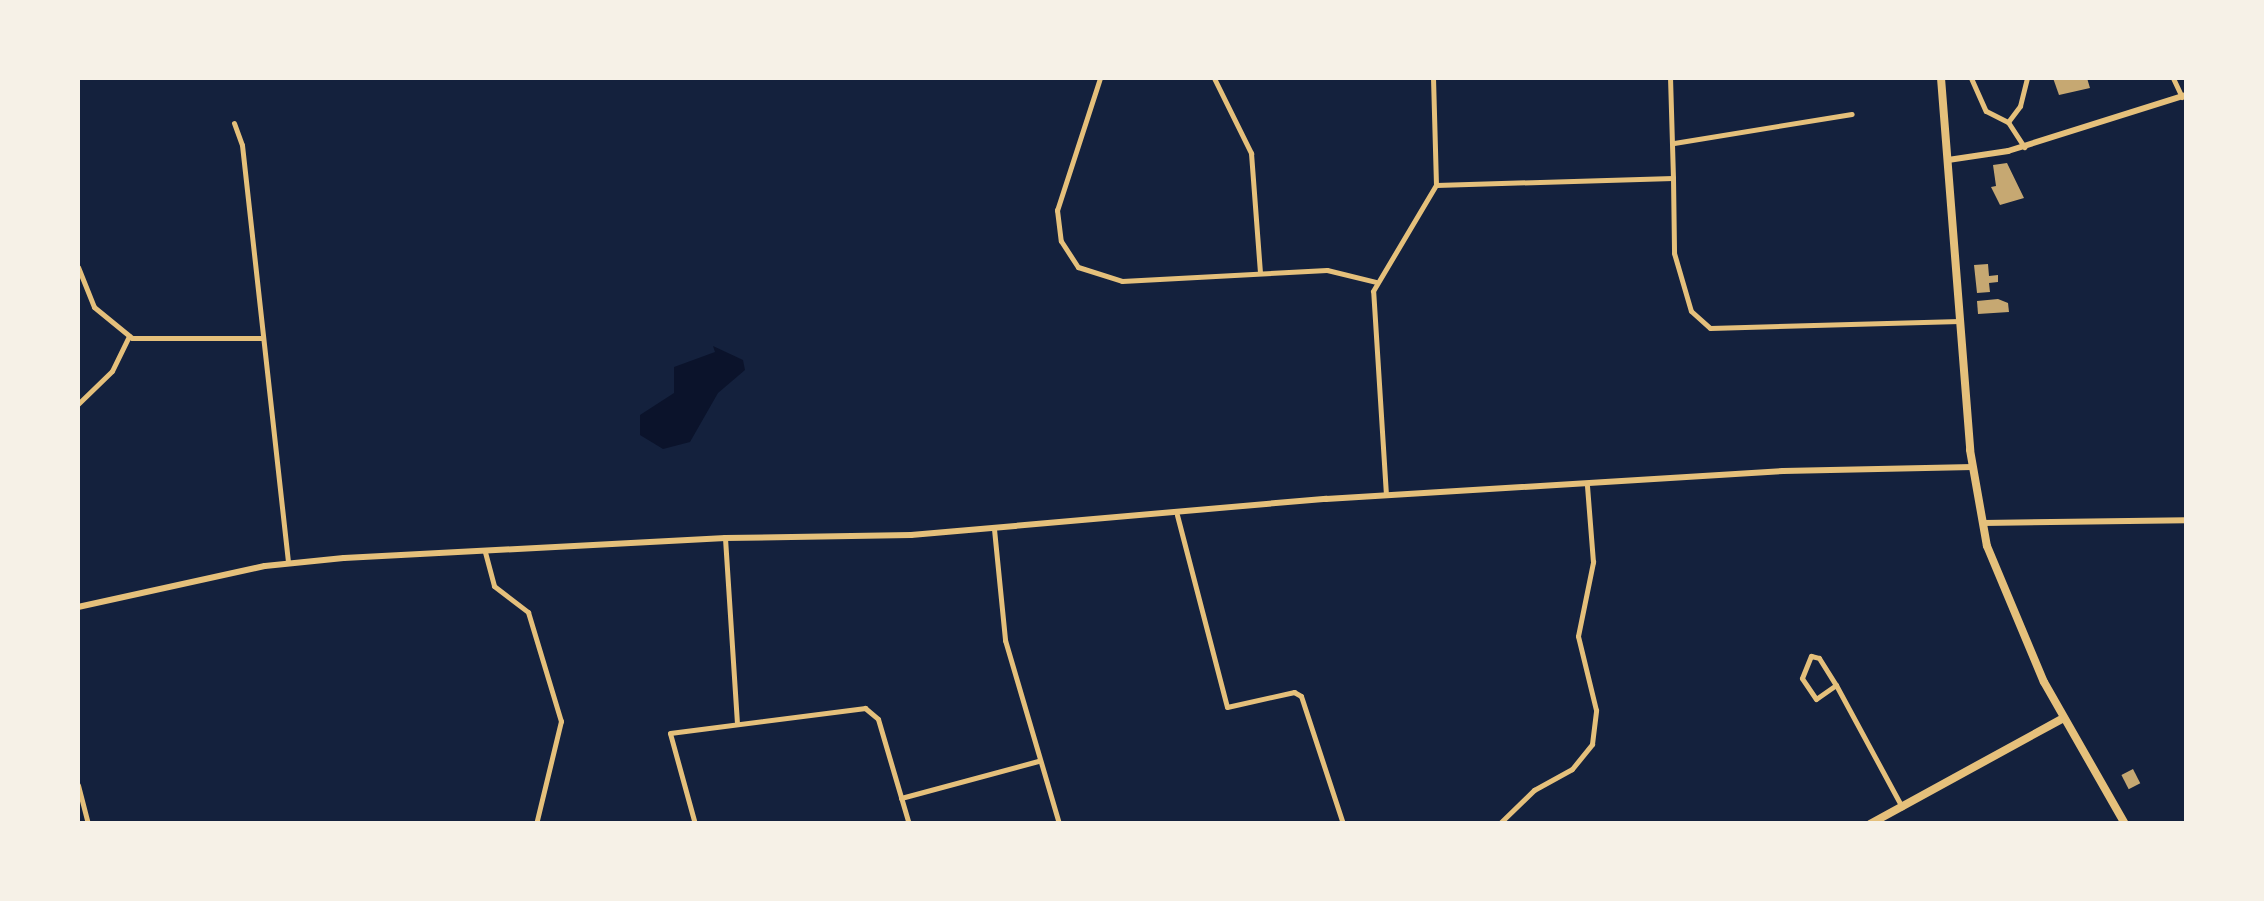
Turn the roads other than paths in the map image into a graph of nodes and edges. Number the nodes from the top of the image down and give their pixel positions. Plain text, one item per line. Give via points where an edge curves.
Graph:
1 (1100, 78) edge
2 (1214, 78) edge
3 (1433, 78) edge
4 (1670, 78) edge
5 (1941, 78) edge
6 (1971, 78) edge
7 (2027, 78) edge
8 (2174, 78) edge
9 (2184, 96) edge
10 (1852, 114) dead end
11 (2008, 122) junction
12 (234, 123) dead end
13 (1674, 143) junction
14 (2024, 147) junction
15 (1948, 160) junction
16 (1674, 178) junction
17 (1436, 185) junction
18 (78, 267) edge
19 (1260, 272) junction
20 (1376, 282) junction
21 (1962, 320) junction
22 (129, 336) junction
23 (262, 338) junction
24 (78, 404) edge
25 (1972, 467) junction
26 (1587, 485) junction
27 (1386, 496) junction
28 (1176, 515) junction
29 (2186, 520) edge
30 (1983, 523) junction
31 (994, 529) junction
32 (724, 538) junction
33 (485, 549) junction
34 (288, 562) junction
35 (78, 608) edge
36 (1836, 686) junction
37 (2064, 718) junction
38 (737, 722) junction
39 (1038, 761) junction
40 (78, 785) edge
41 (902, 798) junction
42 (1902, 806) junction
43 (88, 824) edge
44 (395, 824) edge
45 (428, 824) edge
46 (536, 824) edge
47 (695, 824) edge
48 (909, 824) edge
49 (1059, 824) edge
50 (1343, 824) edge
51 (1499, 824) edge
52 (1870, 824) edge
53 (2125, 824) edge

1 - 19 street via 1057,210 1061,240 1078,266 1122,281
2 - 19 street via 1251,153
3 - 17 street
4 - 13 street
5 - 15 main road
6 - 11 street via 1986,112
7 - 11 street
8 - 9 street
9 - 14 street
10 - 13 street
11 - 14 street
12 - 23 street
13 - 16 street
14 - 15 street
15 - 21 main road
16 - 17 street
16 - 21 street via 1678,267 1691,311 1710,328
17 - 20 street
18 - 22 street via 94,306
19 - 20 street via 1327,270
20 - 27 street via 1372,318
21 - 25 main road
22 - 23 street via 150,343
22 - 24 street via 112,371
23 - 34 street
25 - 26 street
25 - 30 main road
26 - 27 street
26 - 51 street via 1592,562 1578,636 1596,710 1592,744 1572,769 1534,790
27 - 28 street
28 - 31 street
28 - 50 street via 1227,707 1301,696
29 - 30 street
30 - 37 main road via 2009,609
31 - 32 street
31 - 39 street via 1004,640
32 - 33 street
32 - 38 street
33 - 34 street
33 - 46 street via 494,586 528,612 539,636 561,721
34 - 35 street
36 - 36 street via 1820,658 1803,663 1802,678 1816,699
36 - 42 street
37 - 42 main road
37 - 53 main road
38 - 41 street via 865,708 878,719
38 - 47 street via 670,732
39 - 41 street
39 - 49 street
40 - 43 street
41 - 48 street
42 - 52 main road
44 - 45 street

